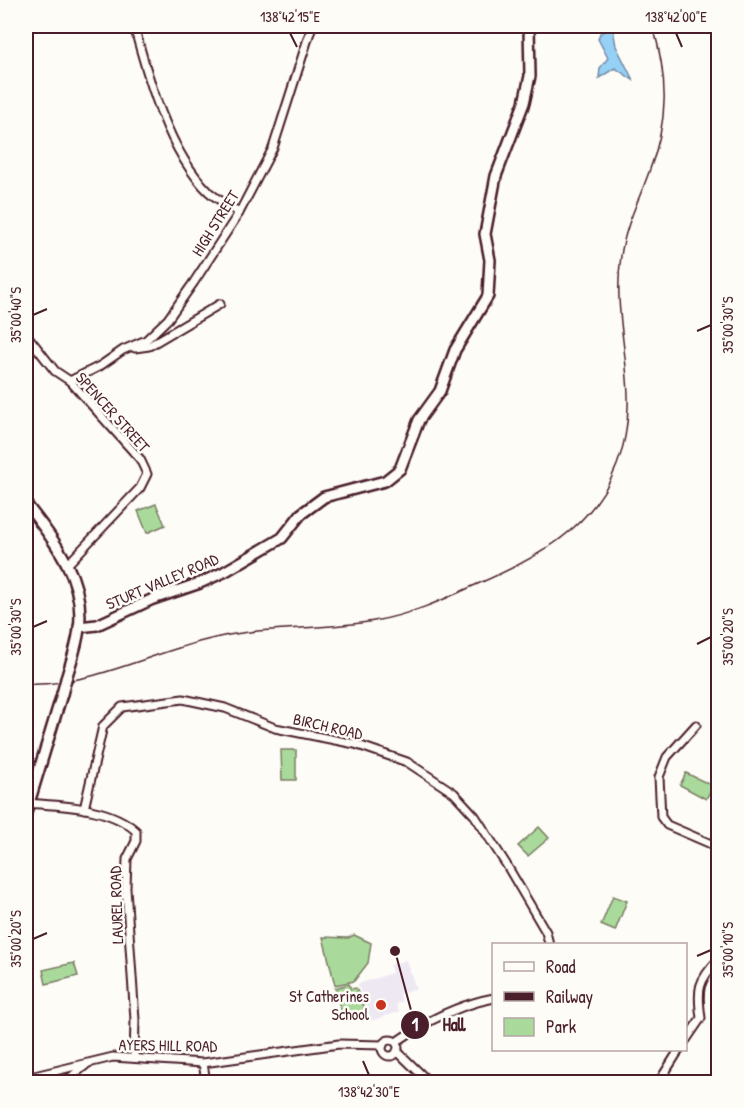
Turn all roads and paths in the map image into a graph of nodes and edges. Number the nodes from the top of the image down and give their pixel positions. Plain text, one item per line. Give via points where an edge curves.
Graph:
1 (134, 26) edge
2 (312, 26) edge
3 (529, 26) edge
4 (239, 213) junction
5 (220, 304) dead end
6 (26, 334) edge
7 (123, 350) junction
8 (70, 381) junction
9 (26, 504) edge
10 (68, 564) junction
11 (80, 627) junction
12 (696, 725) dead end
13 (27, 803) edge
14 (84, 809) junction
15 (26, 813) edge
16 (718, 847) edge
17 (549, 943) edge
18 (718, 960) edge
19 (492, 998) edge
20 (687, 1039) edge
21 (396, 1042) junction
22 (382, 1045) junction
23 (397, 1051) junction
24 (678, 1051) edge
25 (134, 1058) junction
26 (89, 1062) junction
27 (203, 1063) junction
28 (26, 1078) edge
29 (65, 1083) edge
30 (206, 1083) edge
31 (429, 1083) edge
32 (659, 1083) edge

1 - 4 street via 162,115 188,165 209,192
2 - 4 street, HIGH STREET via 273,148
3 - 11 street, STURT VALLEY ROAD via 530,76 525,103 496,176 485,234 490,260 488,296 454,350 440,391 419,420 400,469 386,481 324,497 301,514 282,538 224,572 97,625
4 - 7 street, HIGH STREET via 168,319 146,340
5 - 7 street via 149,346
6 - 8 street, SPENCER STREET via 55,371
7 - 8 street, HIGH STREET
8 - 10 street, SPENCER STREET via 140,459 147,474 140,488
9 - 10 street
10 - 11 street
11 - 13 street, bridge
12 - 16 street via 667,757 659,777 659,808 667,825
13 - 14 street, LAUREL ROAD
13 - 15 street
14 - 17 street, BIRCH ROAD via 103,726 122,707 183,699 225,708 275,728 355,744 408,762 454,793 475,816 506,864
14 - 25 street, LAUREL ROAD via 124,820 136,831 126,888
18 - 20 street via 704,975 697,993 701,1018
19 - 21 street via 466,1004 419,1026
21 - 22 street via 388,1040
21 - 23 street
22 - 23 street via 386,1054
22 - 27 street, AYERS HILL ROAD via 339,1044
23 - 31 street
24 - 32 street
25 - 26 street, AYERS HILL ROAD
25 - 27 street, AYERS HILL ROAD
26 - 28 street, AYERS HILL ROAD
26 - 29 street
27 - 30 street

